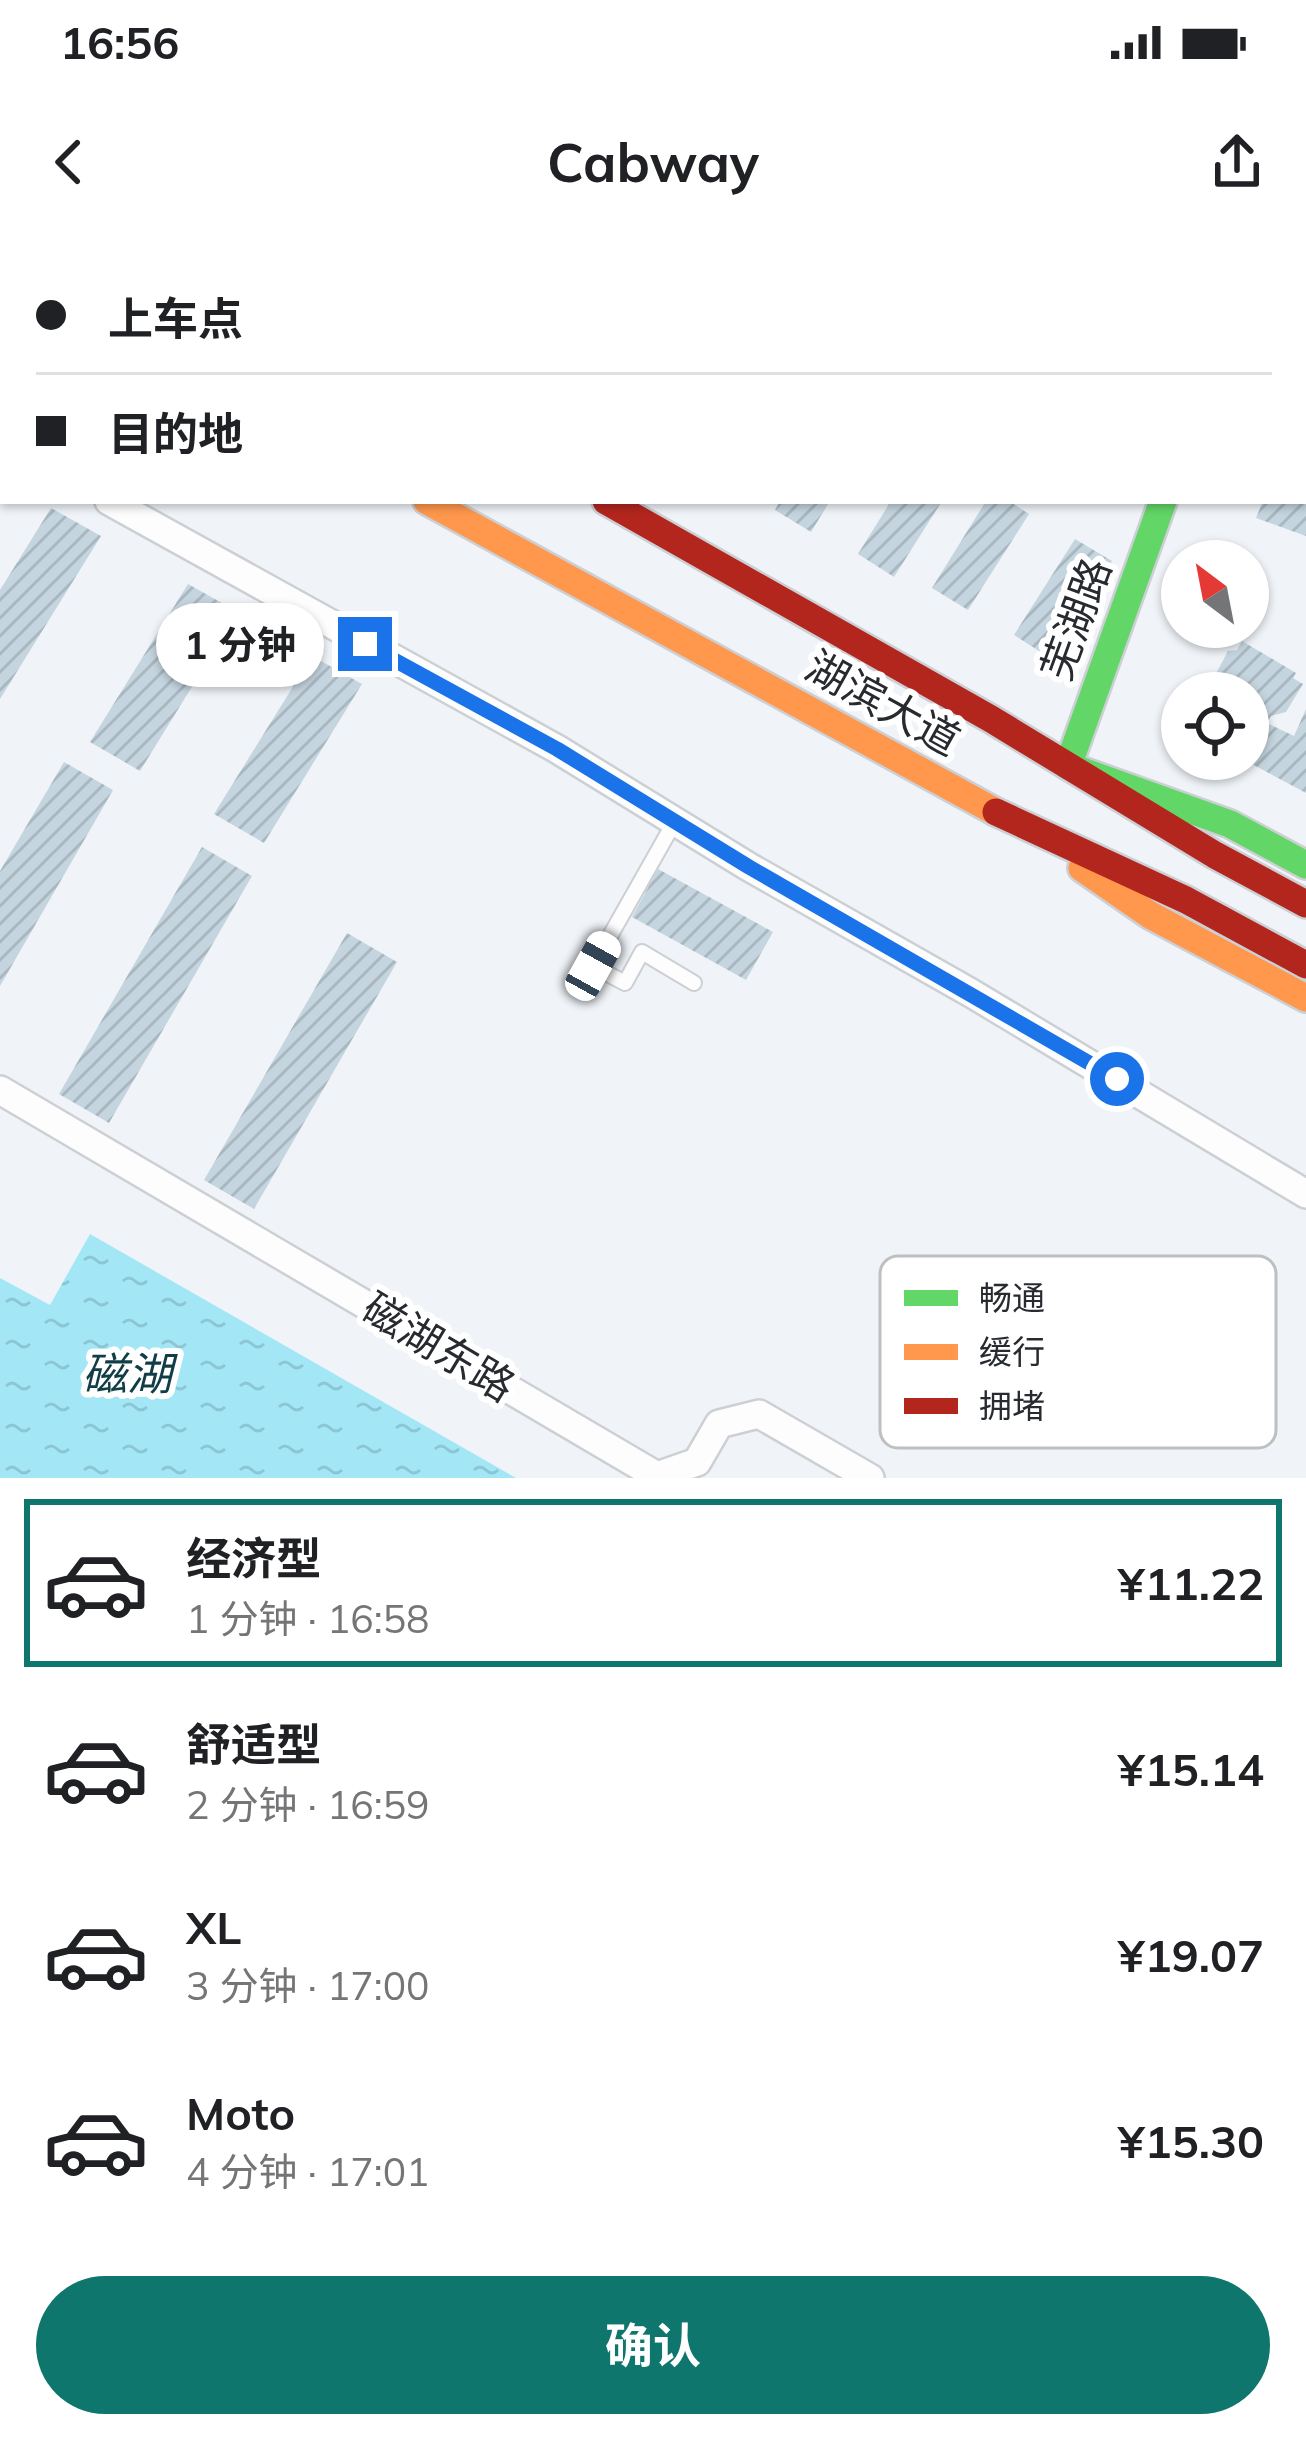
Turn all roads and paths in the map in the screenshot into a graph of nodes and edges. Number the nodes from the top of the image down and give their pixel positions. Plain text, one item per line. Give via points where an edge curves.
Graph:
1 (115, 504) edge
2 (432, 504) edge
3 (611, 504) edge
4 (1162, 504) edge
5 (1068, 766) junction
6 (674, 821) junction
7 (1025, 828) junction
8 (1306, 865) edge
9 (1306, 904) edge
10 (1306, 965) edge
11 (694, 983) dead end
12 (1306, 998) edge
13 (0, 1090) edge
14 (1306, 1193) edge
15 (870, 1478) edge

1 - 6 street
2 - 7 main road, 湖滨大道
3 - 5 main road, 湖滨大道
4 - 5 main road, 芜湖路
5 - 8 main road via 1231,824
5 - 9 main road, 湖滨大道
6 - 11 lane via 593,966 625,983 642,952
6 - 14 street
7 - 10 main road, 湖滨大道
7 - 12 main road via 1150,915
13 - 15 street, 磁湖东路 via 657,1476 697,1462 719,1424 759,1414

